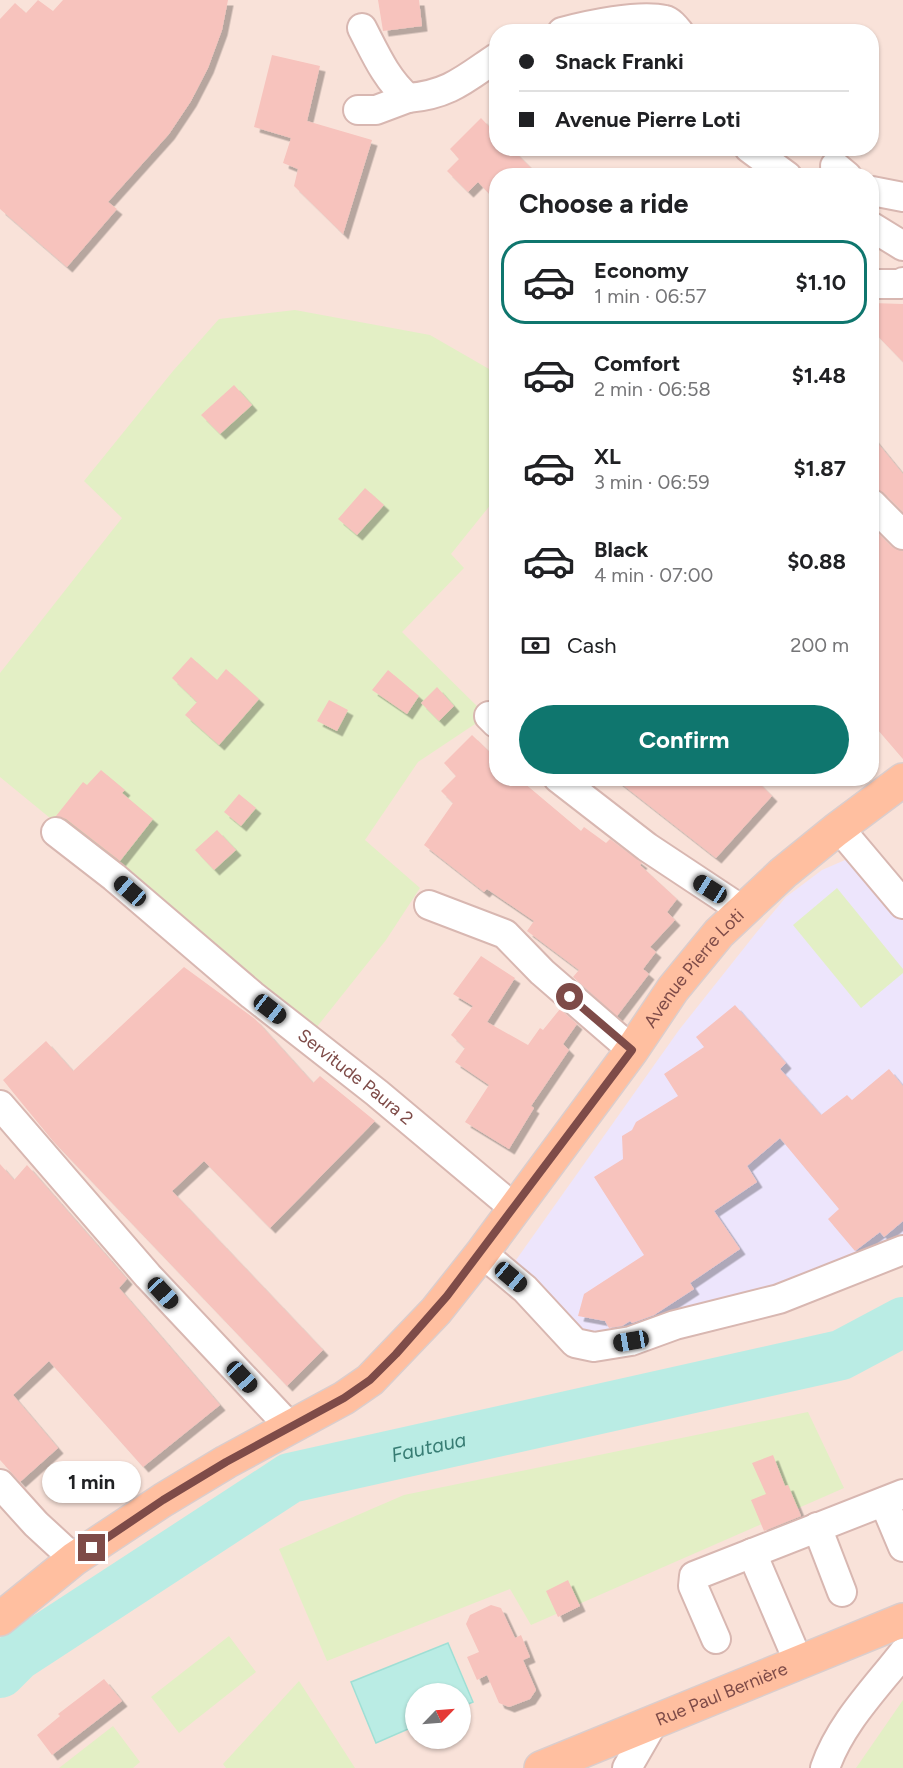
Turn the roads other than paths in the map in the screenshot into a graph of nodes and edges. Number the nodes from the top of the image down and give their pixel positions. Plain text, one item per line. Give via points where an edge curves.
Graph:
1 (651, 14) edge
2 (592, 24) edge
3 (362, 28) dead end
4 (489, 63) edge
5 (408, 98) junction
6 (358, 110) dead end
7 (760, 156) edge
8 (776, 168) edge
9 (879, 192) edge
10 (903, 197) edge
11 (879, 231) edge
12 (903, 246) edge
13 (903, 282) edge
14 (879, 284) edge
15 (879, 511) edge
16 (903, 535) edge
17 (903, 780) edge
18 (568, 786) edge
19 (839, 828) junction
20 (56, 832) dead end
21 (903, 904) edge
22 (429, 905) dead end
23 (742, 910) junction
24 (632, 1050) junction
25 (0, 1106) edge
26 (514, 1208) junction
27 (903, 1250) edge
28 (482, 1252) junction
29 (290, 1427) junction
30 (0, 1484) edge
31 (893, 1498) edge
32 (817, 1527) junction
33 (903, 1547) edge
34 (752, 1553) junction
35 (74, 1559) junction
36 (842, 1592) dead end
37 (0, 1619) edge
38 (903, 1620) edge
39 (716, 1639) dead end
40 (903, 1653) edge
41 (800, 1663) junction
42 (653, 1723) junction
43 (541, 1768) edge
44 (627, 1768) edge
45 (825, 1768) edge

1 - 2 street
3 - 5 street via 382,67
4 - 5 street via 454,87
5 - 6 street via 376,110
7 - 8 street
9 - 10 street
11 - 12 street
13 - 14 street
15 - 16 street
17 - 19 main road, Avenue Pierre Loti
18 - 23 street via 647,847
19 - 21 street
19 - 23 main road, Avenue Pierre Loti
20 - 26 street, Servitude Paura 2
22 - 24 street via 505,934 542,972
23 - 24 main road, Avenue Pierre Loti via 673,989
24 - 26 main road, Avenue Pierre Loti
25 - 29 street via 148,1276
26 - 28 main road, Avenue Pierre Loti
27 - 28 street via 779,1299 675,1324 631,1341 594,1347 575,1343 525,1289
28 - 29 main road, Avenue Pierre Loti via 436,1311 370,1380
29 - 35 main road, Avenue Pierre Loti via 226,1462
30 - 35 street
31 - 32 street
31 - 33 street
32 - 34 street
32 - 36 street
34 - 39 street via 694,1576 693,1586
34 - 41 street
35 - 37 main road, Avenue Pierre Loti
38 - 41 main road, Rue Paul Bernière
40 - 45 street via 861,1704
41 - 42 main road, Rue Paul Bernière
42 - 43 main road, Rue Paul Bernière
42 - 44 street

